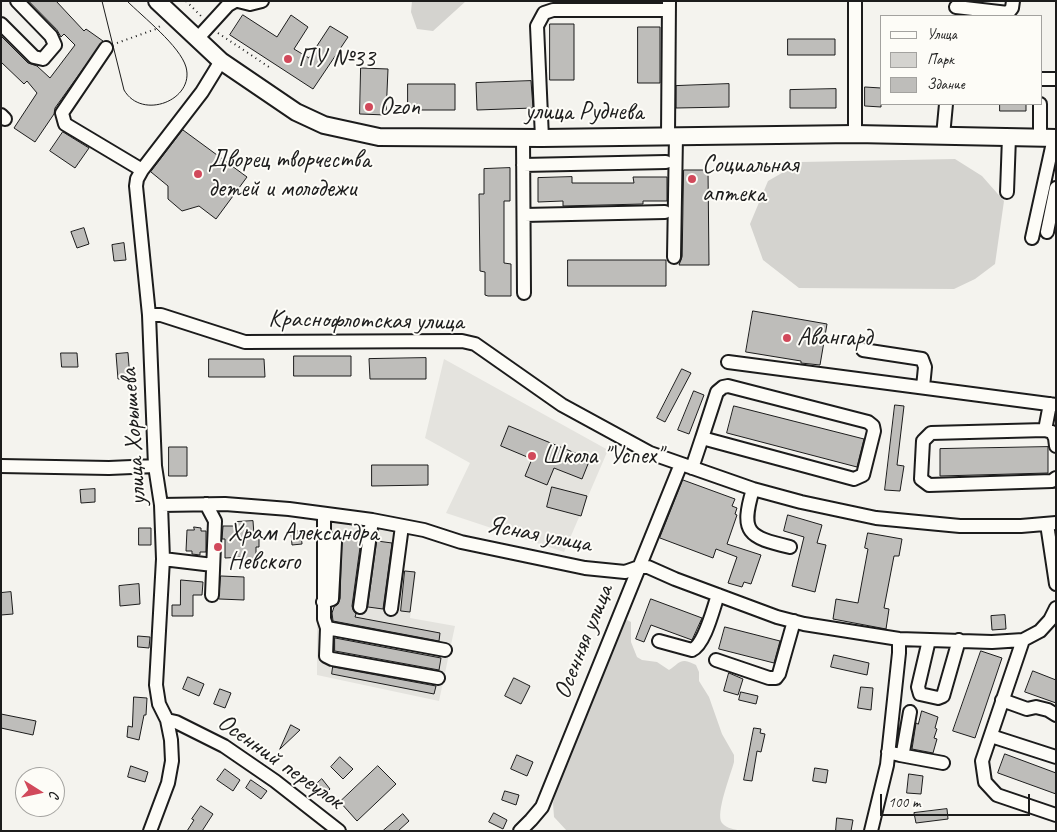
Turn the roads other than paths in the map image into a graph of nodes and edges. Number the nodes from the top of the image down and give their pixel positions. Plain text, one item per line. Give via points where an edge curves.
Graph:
1 (17, 1) edge
2 (157, 1) edge
3 (237, 1) edge
4 (262, 1) edge
5 (855, 1) edge
6 (1013, 1) edge
7 (669, 6) edge
8 (956, 8) edge
9 (1, 24) edge
10 (197, 39) junction
11 (106, 48) road end
12 (221, 61) junction
13 (1042, 79) edge
14 (1056, 79) edge
15 (946, 105) edge
16 (1040, 105) edge
17 (855, 134) junction
18 (672, 136) junction
19 (942, 136) junction
20 (1009, 137) junction
21 (523, 138) junction
22 (542, 138) junction
23 (1050, 138) edge
24 (666, 162) dead end
25 (523, 165) junction
26 (142, 170) junction
27 (1056, 188) edge
28 (1007, 192) dead end
29 (665, 212) dead end
30 (524, 215) junction
31 (1047, 232) dead end
32 (1032, 238) dead end
33 (674, 257) dead end
34 (524, 293) dead end
35 (149, 315) junction
36 (863, 350) dead end
37 (728, 362) dead end
38 (923, 387) junction
39 (1053, 404) edge
40 (1045, 430) junction
41 (702, 438) junction
42 (1056, 446) edge
43 (1, 466) edge
44 (155, 466) junction
45 (686, 466) junction
46 (1056, 478) edge
47 (753, 489) junction
48 (206, 504) junction
49 (162, 505) junction
50 (324, 514) junction
51 (372, 520) junction
52 (1051, 524) edge
53 (402, 526) junction
54 (790, 548) dead end
55 (163, 559) junction
56 (213, 566) junction
57 (639, 567) junction
58 (1056, 584) edge
59 (212, 595) dead end
60 (718, 595) junction
61 (360, 607) dead end
62 (1056, 608) edge
63 (391, 609) dead end
64 (794, 621) junction
65 (327, 628) junction
66 (899, 639) junction
67 (929, 640) junction
68 (959, 640) junction
69 (1023, 640) junction
70 (659, 642) dead end
71 (445, 650) dead end
72 (716, 660) dead end
73 (438, 678) dead end
74 (1002, 700) junction
75 (910, 712) dead end
76 (1056, 715) edge
77 (167, 720) junction
78 (991, 736) junction
79 (894, 754) junction
80 (1056, 757) edge
81 (943, 763) dead end
82 (1056, 815) edge
83 (150, 831) edge
84 (340, 831) edge
85 (520, 831) edge
86 (871, 831) edge

1 - 9 street via 51,36 55,45 43,59 34,57
2 - 10 main road, улица Руднева
3 - 4 street via 250,4
3 - 10 street via 228,5
5 - 17 street
6 - 8 street via 1008,13
7 - 18 street
7 - 22 street via 544,13 537,26
10 - 12 main road, улица Руднева
11 - 26 street via 62,113 64,124
12 - 21 main road, улица Руднева via 296,112 324,125 378,137
12 - 26 street, улица Хорышева via 202,92
13 - 14 street
15 - 19 street
16 - 23 street
17 - 18 main road, улица Руднева
17 - 19 main road, улица Руднева
18 - 22 main road, улица Руднева
18 - 33 street
19 - 20 main road, улица Руднева
20 - 23 main road, улица Руднева
20 - 28 street
21 - 22 main road, улица Руднева
21 - 25 street
23 - 32 street
24 - 25 street
25 - 30 street
26 - 35 street, улица Хорышева via 136,186
27 - 31 street
29 - 30 street
30 - 34 street
35 - 44 street, улица Хорышева
35 - 45 street, Краснофлотская улица via 161,315 245,342 462,341 475,344 562,405 650,452
36 - 38 street via 922,359 925,367
37 - 38 street
38 - 39 street
39 - 40 street
40 - 42 street via 1052,432
40 - 46 street via 931,433 923,441 921,479 929,485 1052,481
41 - 41 street, Осенняя улица via 854,479 863,475 874,426 728,386 717,392
41 - 45 street, Осенняя улица
43 - 44 street
44 - 49 street, улица Хорышева
45 - 47 street, Краснофлотская улица
45 - 57 street, Осенняя улица
47 - 52 street, Краснофлотская улица via 876,518 960,526
47 - 54 street via 746,513 747,524 758,538
48 - 49 street, Ясная улица
48 - 50 street, Ясная улица via 289,508
48 - 56 street via 215,521
49 - 55 street, улица Хорышева
50 - 51 street, Ясная улица
50 - 65 street via 324,618
51 - 53 street, Ясная улица
51 - 61 street
52 - 58 street
53 - 57 street, Ясная улица via 585,568 625,572
53 - 63 street
55 - 56 street
55 - 77 street, улица Хорышева via 156,685 159,704
56 - 59 street
57 - 60 street, Ясная улица via 648,567
57 - 85 street, Осенняя улица via 542,807
60 - 64 street, Ясная улица
60 - 70 street via 697,648 692,650
62 - 69 street via 1040,631
64 - 66 street, Ясная улица
64 - 72 street via 776,678
65 - 71 street
65 - 73 street via 327,658
66 - 67 street, Ясная улица
66 - 79 street
67 - 68 street, Ясная улица
67 - 68 street via 918,687 920,694 938,698 943,696
68 - 69 street, Ясная улица
69 - 74 street
74 - 76 street via 1027,709 1048,710
74 - 78 street
75 - 79 street via 904,749
77 - 83 street, улица Хорышева via 172,748 171,771
77 - 84 street, Осенний переулок via 224,746
78 - 80 street
78 - 82 street via 982,761 985,782 997,795
79 - 81 street
79 - 86 street

